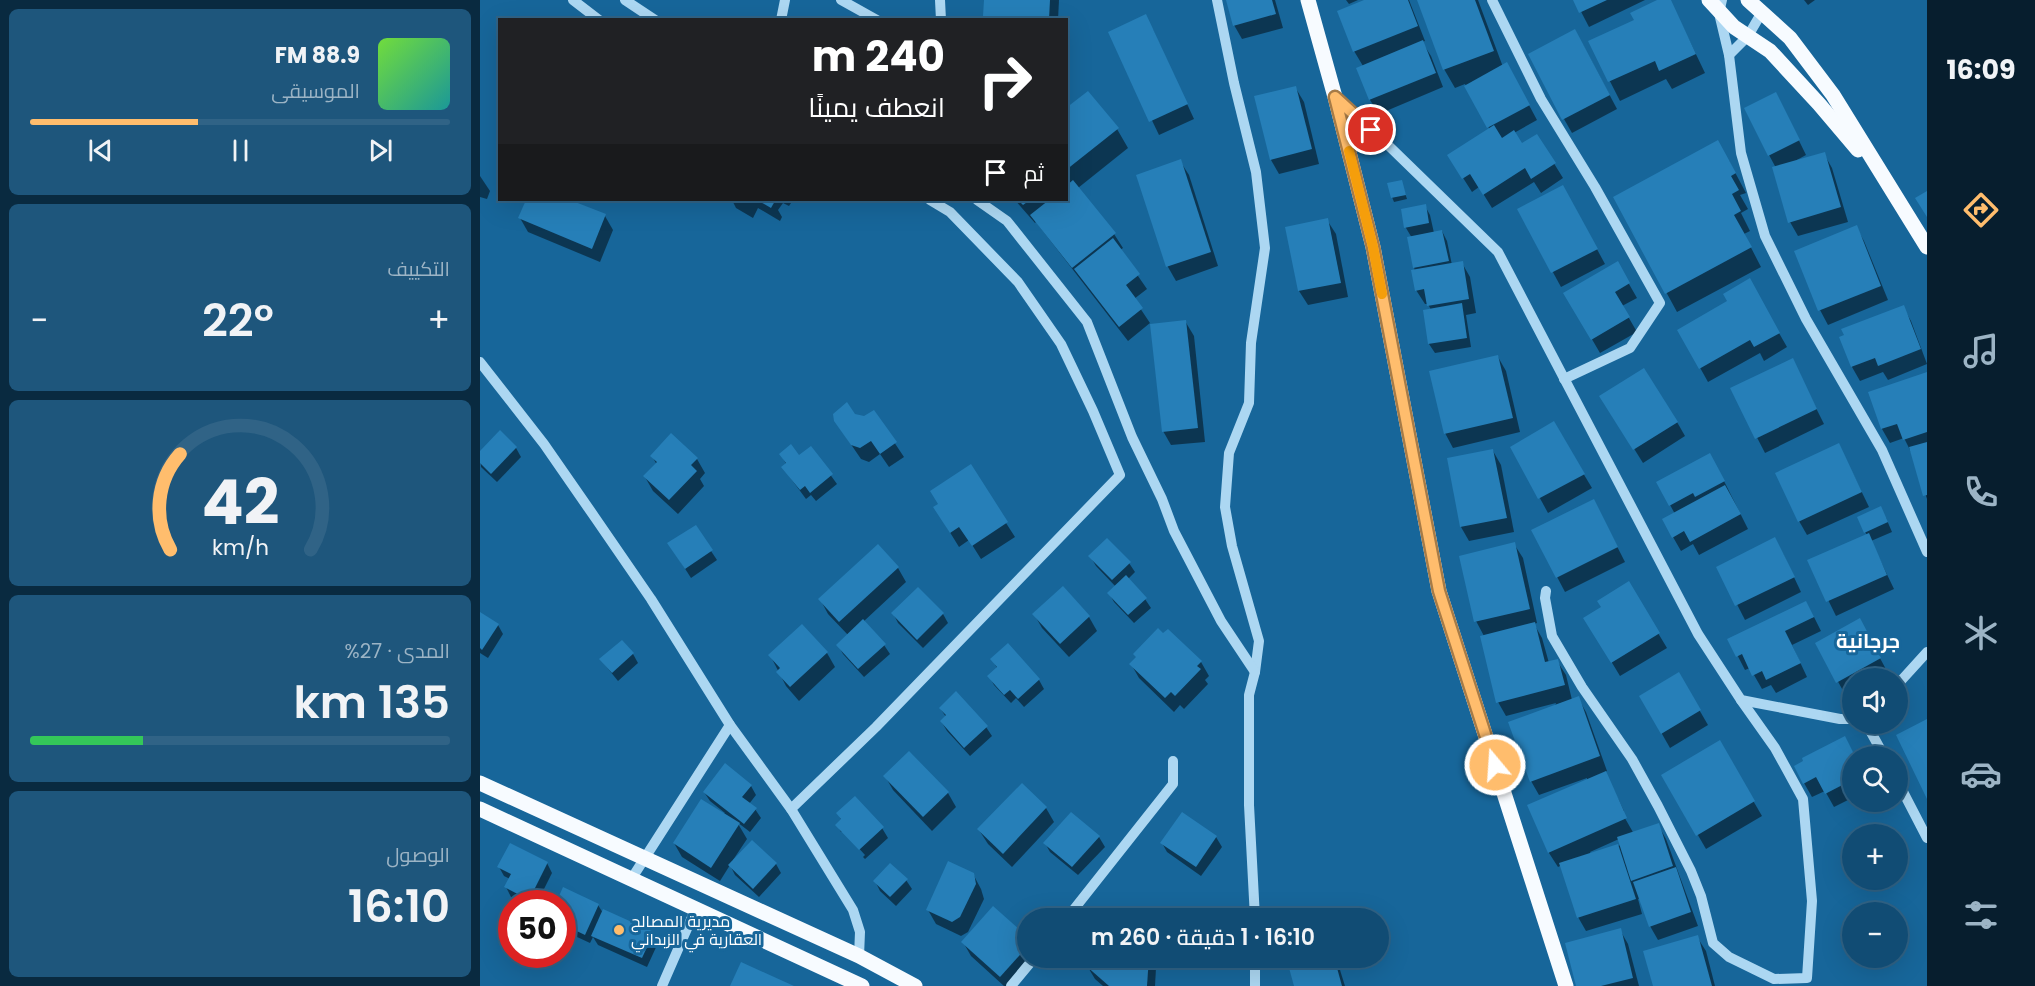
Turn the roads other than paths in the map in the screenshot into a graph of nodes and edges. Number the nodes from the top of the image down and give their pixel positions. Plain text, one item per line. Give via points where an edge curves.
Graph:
1 (573, 0) edge
2 (625, 0) edge
3 (785, 0) edge
4 (842, 0) edge
5 (940, 0) edge
6 (1216, 0) edge
7 (1308, 0) edge
8 (1492, 0) edge
9 (1709, 0) edge
10 (1748, 0) edge
11 (1721, 6) edge
12 (1762, 12) junction
13 (596, 18) edge
14 (652, 18) edge
15 (781, 18) edge
16 (874, 18) edge
17 (941, 18) edge
18 (1748, 36) junction
19 (1729, 55) junction
20 (1335, 97) junction
21 (1896, 196) junction
22 (932, 201) edge
23 (978, 201) edge
24 (1927, 247) edge
25 (480, 362) edge
26 (1564, 379) junction
27 (1927, 552) edge
28 (1546, 591) dead end
29 (1927, 652) edge
30 (1255, 672) junction
31 (1908, 673) edge
32 (1741, 700) junction
33 (1842, 719) edge
34 (730, 725) junction
35 (1173, 761) dead end
36 (480, 783) edge
37 (1908, 801) edge
38 (480, 809) edge
39 (791, 809) junction
40 (1927, 838) edge
41 (644, 858) junction
42 (632, 878) junction
43 (696, 908) junction
44 (1075, 908) edge
45 (1254, 908) edge
46 (859, 956) junction
47 (1026, 968) edge
48 (1255, 968) edge
49 (905, 983) edge
50 (662, 986) edge
51 (862, 986) edge
52 (1011, 986) edge
53 (1255, 986) edge
54 (1566, 986) edge

1 - 13 street
2 - 14 street
3 - 15 street
4 - 16 street
5 - 17 street
6 - 30 street via 1256,172 1265,248 1251,343 1249,403 1229,453 1225,507 1258,641
7 - 20 main road
8 - 26 street via 1540,99 1660,303 1630,348
9 - 11 main road
10 - 12 main road
11 - 18 main road via 1734,27
11 - 19 street
12 - 18 street
12 - 21 main road via 1790,38 1833,95
18 - 19 street
18 - 21 main road via 1770,51
19 - 27 street via 1741,153 1766,236 1806,319 1882,450
20 - 26 street via 1498,252
20 - 54 main road via 1373,247 1439,591
21 - 24 main road
22 - 39 street via 950,212 1003,266 1043,317 1061,344 1120,475 876,727
23 - 30 street via 1007,221 1087,322 1174,531 1221,621
25 - 34 street via 596,519
26 - 32 street via 1698,634
28 - 32 street via 1552,636 1658,806 1691,870 1713,944 1729,957 1774,979 1807,978 1812,901 1803,799 1775,748
29 - 31 street
30 - 45 street via 1249,696
32 - 33 street
34 - 39 street
34 - 41 street
35 - 44 street via 1173,784
36 - 41 main road
37 - 40 street
38 - 42 main road
39 - 46 street via 853,910 860,932
41 - 42 street
41 - 46 main road
42 - 43 main road
43 - 50 street
43 - 51 main road
46 - 49 main road
47 - 52 street
48 - 53 street

